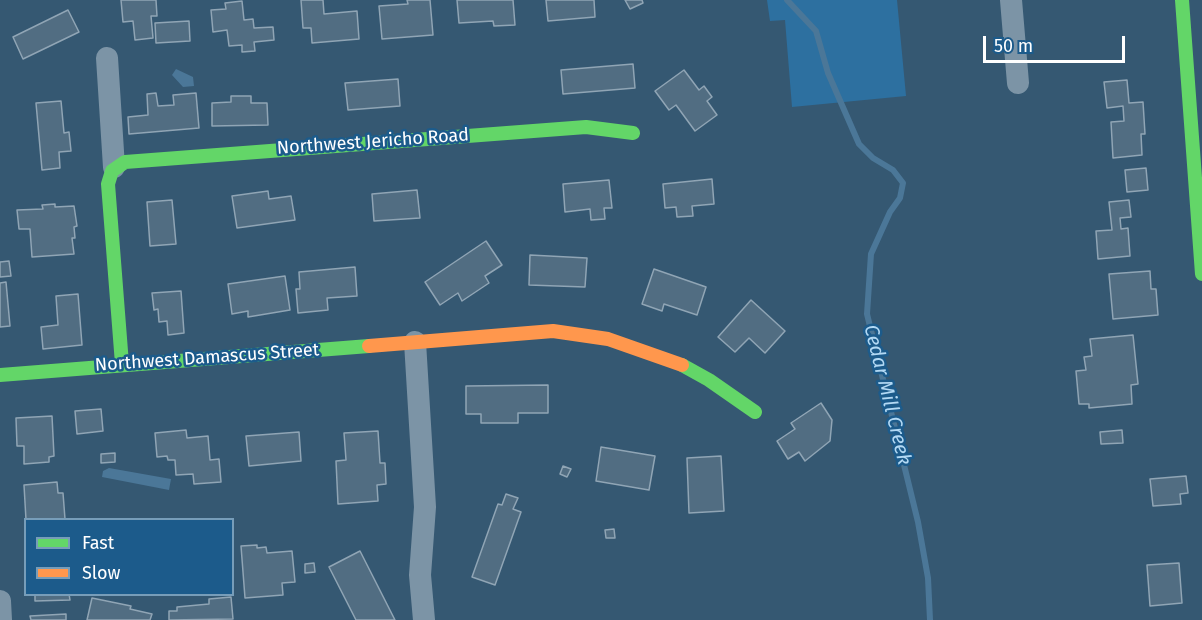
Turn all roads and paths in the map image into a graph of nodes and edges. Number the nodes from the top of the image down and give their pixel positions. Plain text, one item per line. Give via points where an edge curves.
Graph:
1 (1011, 0) edge
2 (1182, 0) edge
3 (107, 58) dead end
4 (1018, 83) dead end
5 (633, 133) dead end
6 (114, 167) junction
7 (1202, 274) edge
8 (415, 342) junction
9 (122, 364) junction
10 (0, 375) edge
11 (755, 412) dead end
12 (0, 601) edge
13 (1, 620) edge
14 (424, 620) edge

1 - 4 street
2 - 7 street
3 - 6 street
5 - 6 street, Northwest Jericho Road via 586,127 130,160
6 - 9 street via 108,184
8 - 9 street, Northwest Damascus Street
8 - 11 street, Northwest Damascus Street via 553,331 581,333 681,362
8 - 14 street via 425,507 420,575
9 - 10 street, Northwest Damascus Street
12 - 13 street

